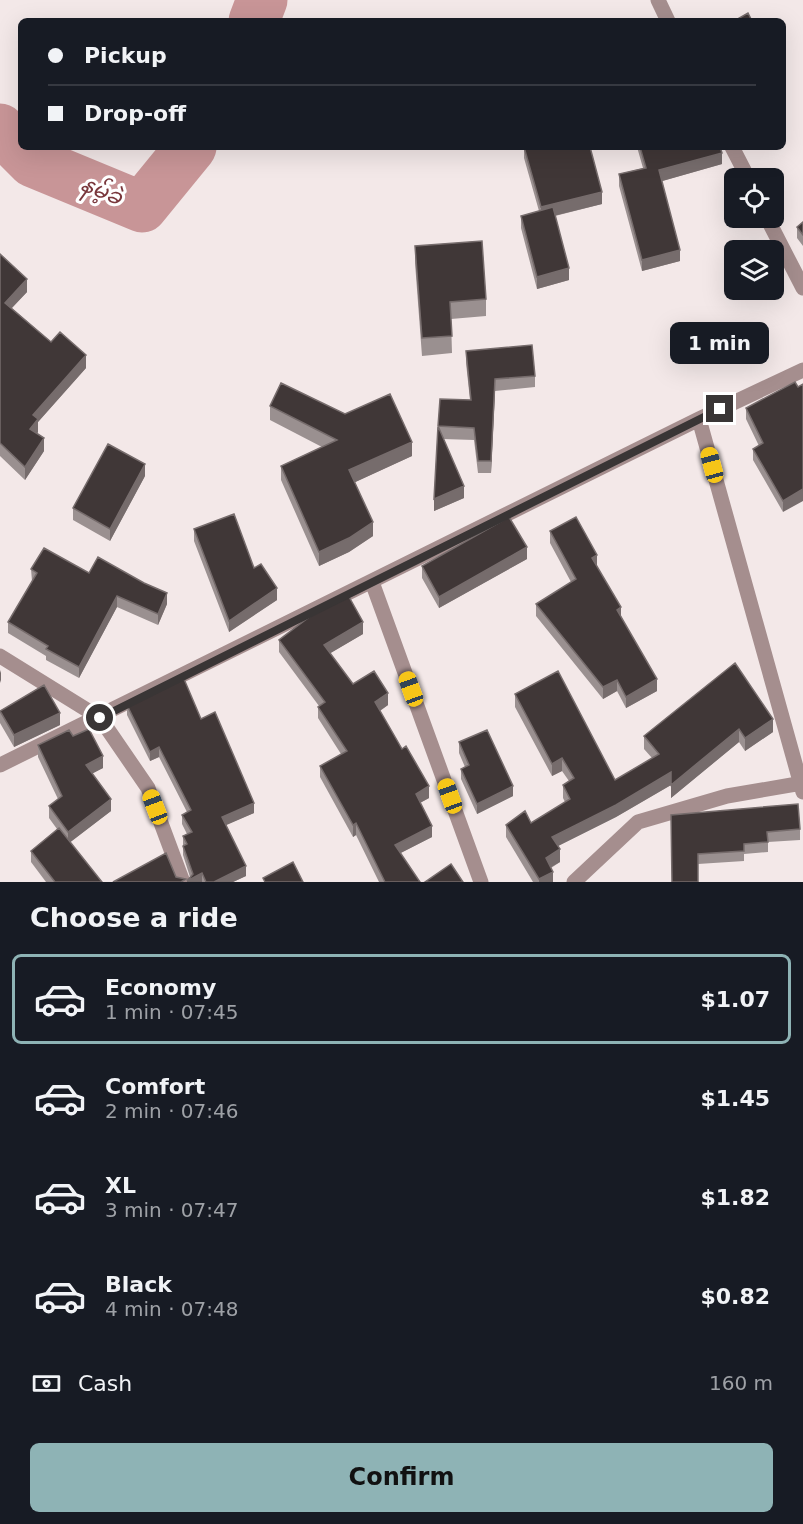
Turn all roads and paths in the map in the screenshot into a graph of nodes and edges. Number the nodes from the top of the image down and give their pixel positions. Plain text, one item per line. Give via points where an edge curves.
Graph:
1 (658, 0) edge
2 (667, 18) edge
3 (734, 150) edge
4 (743, 168) edge
5 (772, 228) edge
6 (803, 288) edge
7 (803, 370) edge
8 (699, 419) junction
9 (372, 582) junction
10 (0, 657) edge
11 (100, 718) junction
12 (0, 765) edge
13 (802, 787) edge
14 (183, 882) edge
15 (482, 882) edge
16 (574, 882) edge

1 - 2 street
3 - 4 street
5 - 6 street
7 - 8 street
8 - 9 street
8 - 13 street
9 - 11 street
9 - 15 street
10 - 11 street
11 - 12 street
11 - 14 street via 148,788
13 - 16 street via 727,796 638,822

